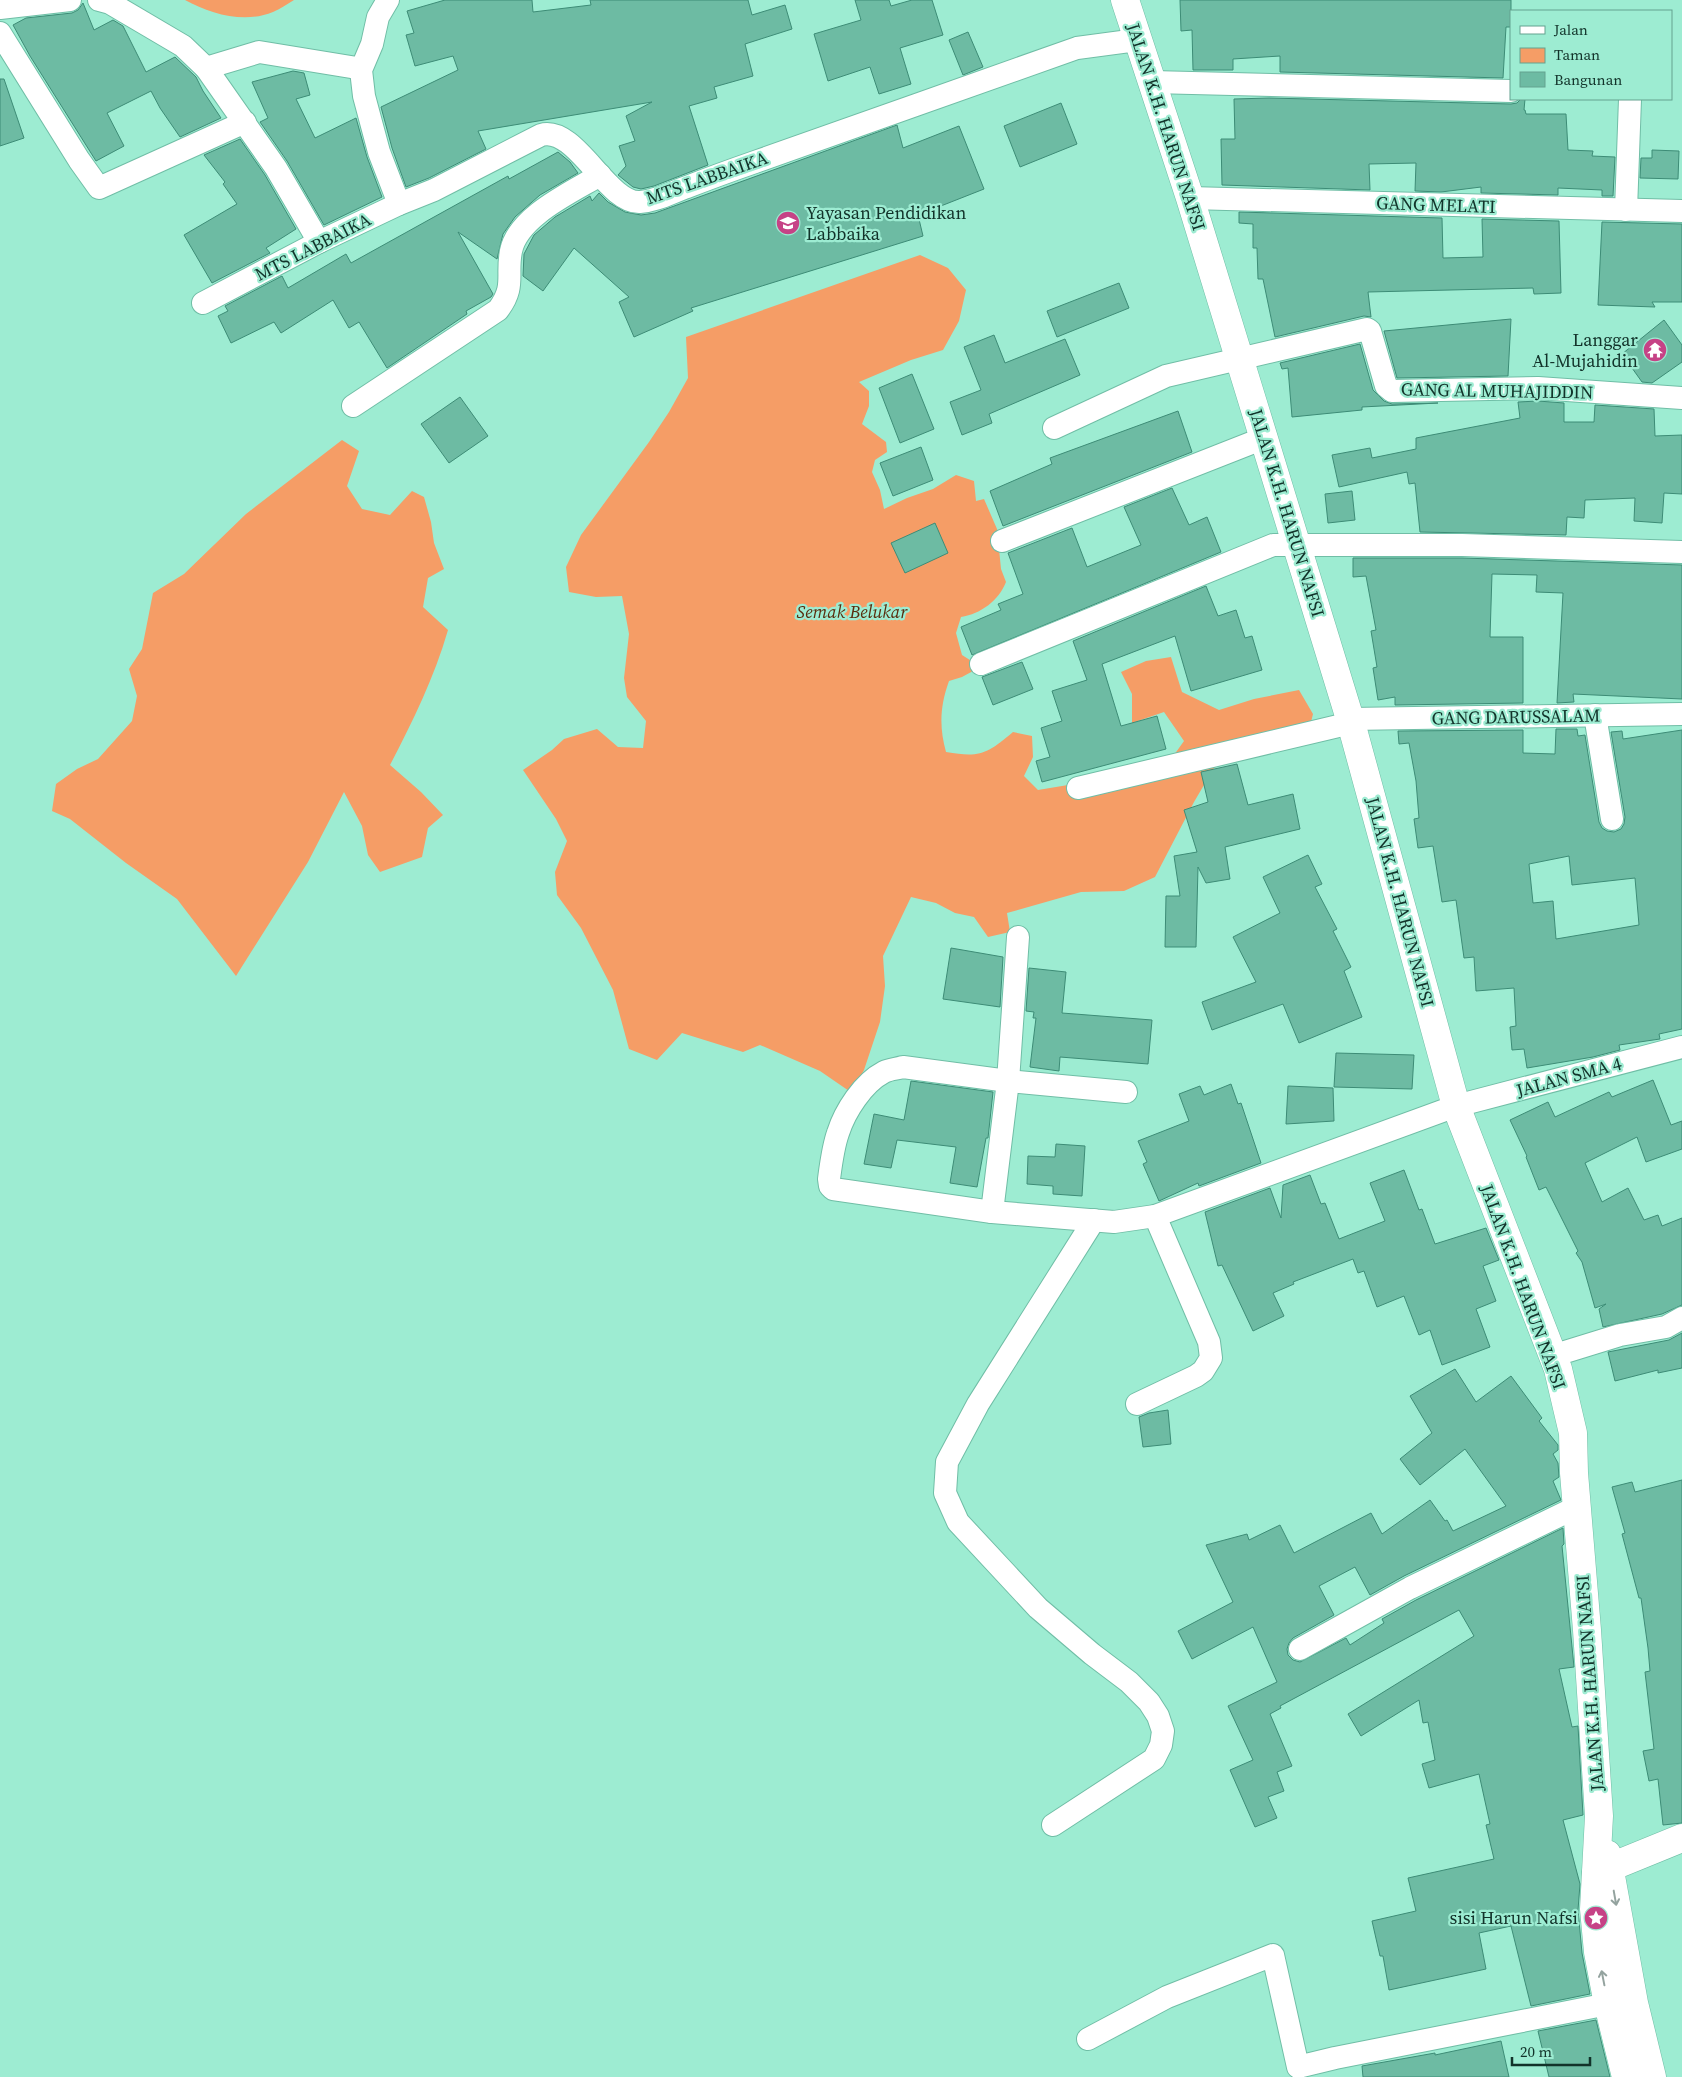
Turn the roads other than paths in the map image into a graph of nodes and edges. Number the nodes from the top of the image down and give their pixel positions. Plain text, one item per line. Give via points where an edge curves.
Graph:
1 (70, 0) edge
2 (99, 0) edge
3 (388, 0) edge
4 (1125, 0) edge
5 (0, 8) edge
6 (0, 33) edge
7 (1137, 40) junction
8 (206, 68) junction
9 (361, 70) junction
10 (1152, 82) junction
11 (1510, 91) edge
12 (1630, 100) edge
13 (245, 122) junction
14 (600, 175) junction
15 (1190, 198) junction
16 (399, 204) junction
17 (1626, 210) junction
18 (1682, 212) edge
19 (319, 242) junction
20 (203, 303) dead end
21 (1239, 358) junction
22 (1682, 398) edge
23 (353, 406) dead end
24 (1054, 428) dead end
25 (1264, 438) junction
26 (1002, 541) dead end
27 (1296, 545) junction
28 (1682, 552) edge
29 (981, 664) dead end
30 (1682, 714) edge
31 (1595, 716) junction
32 (1350, 721) junction
33 (1078, 788) dead end
34 (1612, 819) dead end
35 (1018, 938) dead end
36 (1682, 1047) edge
37 (1008, 1080) junction
38 (1126, 1092) dead end
39 (1456, 1106) junction
40 (992, 1212) junction
41 (1155, 1216) junction
42 (1094, 1220) junction
43 (1682, 1318) edge
44 (1555, 1363) junction
45 (1137, 1404) dead end
46 (1576, 1507) junction
47 (1300, 1649) dead end
48 (1053, 1825) dead end
49 (1682, 1838) edge
50 (1603, 1870) junction
51 (1608, 2004) junction
52 (1088, 2040) dead end
53 (1626, 2077) edge
54 (1652, 2077) edge

1 - 5 street
2 - 8 street via 110,3 183,46
3 - 9 street via 378,17 372,44
4 - 7 main road, JALAN K.H. HARUN NAFSI
6 - 13 street via 99,188
7 - 10 main road, JALAN K.H. HARUN NAFSI
7 - 14 street, MTS LABBAIKA via 1077,48 655,199 634,202
8 - 9 street via 259,52
8 - 13 street
9 - 16 street via 364,96 379,152
10 - 11 street
10 - 15 main road, JALAN K.H. HARUN NAFSI
12 - 17 street
13 - 19 street
14 - 16 street, MTS LABBAIKA via 563,138 548,133
14 - 23 street via 532,218 522,229 511,250 510,287 498,310
15 - 17 street, GANG MELATI
15 - 21 main road, JALAN K.H. HARUN NAFSI
16 - 19 street, MTS LABBAIKA
17 - 18 street, GANG MELATI
19 - 20 street, MTS LABBAIKA
21 - 22 street, GANG AL MUHAJIDDIN via 1367,329 1386,386 1392,390 1538,388
21 - 24 street via 1166,376
21 - 25 main road, JALAN K.H. HARUN NAFSI
25 - 26 street
25 - 27 main road, JALAN K.H. HARUN NAFSI
27 - 28 street via 1462,545
27 - 29 street via 1273,545
27 - 32 main road, JALAN K.H. HARUN NAFSI
30 - 31 street, GANG DARUSSALAM
31 - 32 street, GANG DARUSSALAM
31 - 34 street
32 - 33 street, GANG DARUSSALAM
32 - 39 main road, JALAN K.H. HARUN NAFSI
35 - 37 street
36 - 39 street, JALAN SMA 4
37 - 38 street
37 - 40 street
37 - 40 street, JALAN SMA 4 via 903,1067 887,1071 874,1079 843,1119 829,1179 833,1189
39 - 41 street, JALAN SMA 4
39 - 44 main road, JALAN K.H. HARUN NAFSI
40 - 42 street, JALAN SMA 4
41 - 42 street, JALAN SMA 4 via 1114,1222
41 - 45 street via 1209,1342 1211,1358 1204,1371 1196,1376
42 - 48 street via 978,1404 947,1462 945,1493 958,1522 1038,1608 1149,1702 1163,1731 1154,1759
43 - 44 street via 1666,1327 1620,1335
44 - 46 main road, JALAN K.H. HARUN NAFSI via 1573,1433
46 - 47 street via 1410,1588
46 - 50 main road, JALAN K.H. HARUN NAFSI
49 - 50 main road
51 -> 50 main road, JALAN K.H. HARUN NAFSI via 1594,1909
50 -> 54 main road, JALAN K.H. HARUN NAFSI
51 - 52 street via 1298,2067 1273,1955 1167,1997
51 - 53 main road, JALAN K.H. HARUN NAFSI

